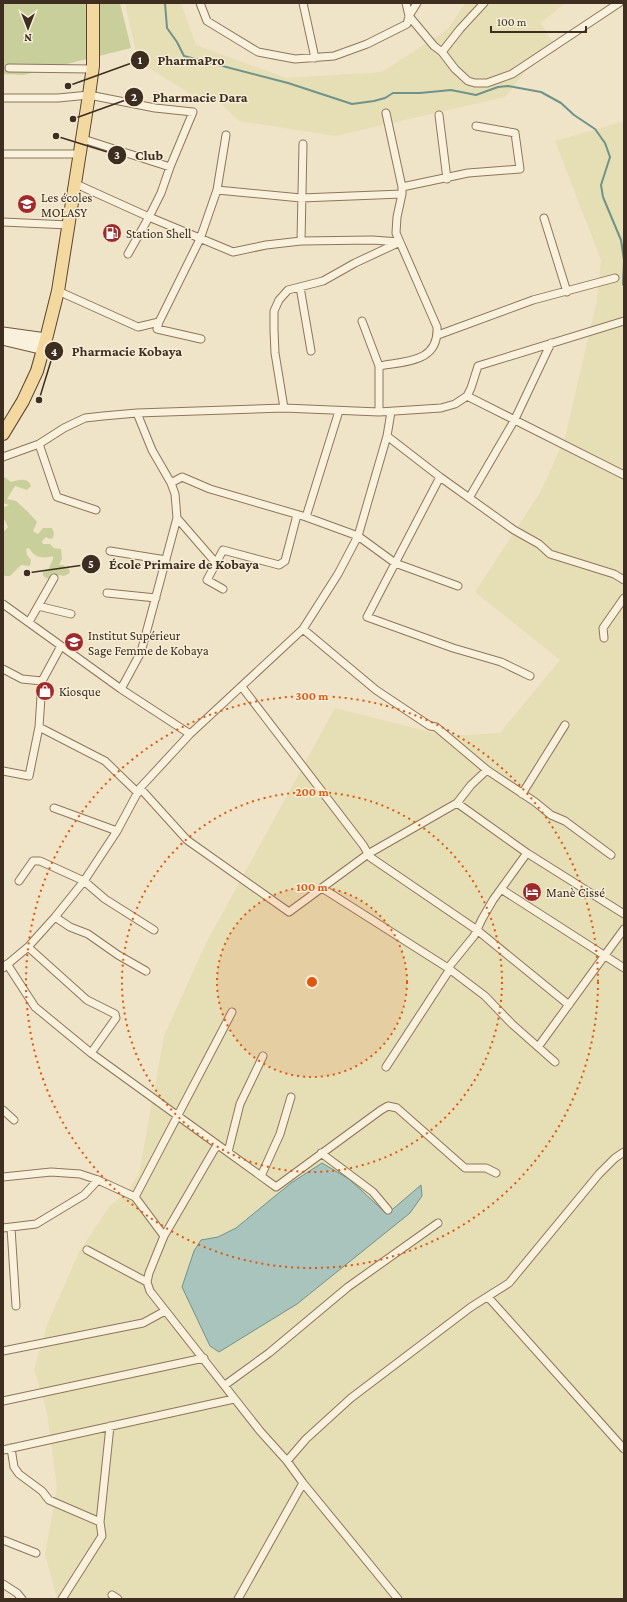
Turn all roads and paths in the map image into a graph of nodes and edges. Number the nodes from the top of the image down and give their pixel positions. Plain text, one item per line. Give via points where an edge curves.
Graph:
1 (93, 3) edge
2 (200, 3) edge
3 (303, 3) edge
4 (406, 3) edge
5 (417, 3) edge
6 (484, 3) edge
7 (619, 3) edge
8 (409, 16) junction
9 (442, 52) junction
10 (315, 58) junction
11 (9, 68) dead end
12 (92, 69) junction
13 (89, 95) junction
14 (3, 98) edge
15 (386, 113) dead end
16 (439, 115) dead end
17 (476, 126) dead end
18 (226, 135) dead end
19 (83, 139) junction
20 (303, 144) dead end
21 (3, 154) edge
22 (80, 154) junction
23 (170, 167) junction
24 (447, 178) junction
25 (76, 184) junction
26 (217, 190) junction
27 (402, 191) junction
28 (301, 198) junction
29 (149, 217) junction
30 (544, 218) dead end
31 (3, 222) edge
32 (69, 225) junction
33 (200, 239) junction
34 (301, 241) junction
35 (400, 242) junction
36 (128, 254) dead end
37 (615, 278) dead end
38 (300, 287) junction
39 (58, 291) junction
40 (567, 292) junction
41 (362, 321) dead end
42 (624, 321) edge
43 (159, 322) junction
44 (3, 333) edge
45 (438, 335) junction
46 (201, 338) dead end
47 (7, 341) edge
48 (551, 343) junction
49 (45, 344) junction
50 (311, 352) dead end
51 (379, 366) junction
52 (467, 396) junction
53 (284, 408) junction
54 (339, 411) junction
55 (379, 412) junction
56 (391, 412) junction
57 (137, 413) junction
58 (514, 419) junction
59 (3, 434) edge
60 (387, 436) junction
61 (39, 444) junction
62 (3, 457) edge
63 (624, 475) edge
64 (440, 477) junction
65 (171, 483) junction
66 (469, 498) junction
67 (96, 510) dead end
68 (298, 515) junction
69 (306, 517) junction
70 (177, 518) junction
71 (358, 536) junction
72 (110, 551) dead end
73 (166, 560) junction
74 (216, 563) junction
75 (395, 563) junction
76 (54, 578) dead end
77 (624, 580) edge
78 (458, 586) dead end
79 (223, 589) dead end
80 (107, 593) dead end
81 (156, 598) junction
82 (624, 598) edge
83 (3, 604) edge
84 (38, 606) junction
85 (71, 614) dead end
86 (29, 622) junction
87 (303, 629) junction
88 (604, 638) dead end
89 (61, 646) junction
90 (3, 669) edge
91 (530, 676) dead end
92 (42, 681) junction
93 (242, 687) junction
94 (121, 689) junction
95 (565, 726) dead end
96 (39, 727) junction
97 (190, 734) junction
98 (488, 770) junction
99 (3, 771) edge
100 (139, 791) junction
101 (522, 794) junction
102 (457, 803) junction
103 (54, 808) dead end
104 (117, 831) junction
105 (527, 853) junction
106 (368, 854) junction
107 (611, 854) dead end
108 (20, 881) dead end
109 (84, 882) junction
110 (322, 888) junction
111 (501, 889) junction
112 (624, 914) edge
113 (55, 917) junction
114 (624, 929) edge
115 (154, 930) dead end
116 (477, 930) junction
117 (28, 947) junction
118 (606, 956) junction
119 (5, 966) edge
120 (624, 968) edge
121 (449, 969) junction
122 (146, 971) dead end
123 (569, 1005) junction
124 (232, 1012) dead end
125 (538, 1047) junction
126 (91, 1053) junction
127 (263, 1056) dead end
128 (555, 1062) dead end
129 (386, 1067) dead end
130 (291, 1097) dead end
131 (3, 1110) edge
132 (178, 1115) junction
133 (14, 1120) dead end
134 (218, 1145) junction
135 (228, 1152) junction
136 (624, 1152) edge
137 (321, 1153) junction
138 (496, 1173) dead end
139 (261, 1176) junction
140 (3, 1177) edge
141 (98, 1180) junction
142 (135, 1197) junction
143 (388, 1210) dead end
144 (438, 1223) dead end
145 (3, 1228) edge
146 (11, 1228) junction
147 (164, 1236) junction
148 (87, 1250) dead end
149 (147, 1282) junction
150 (488, 1297) junction
151 (16, 1306) dead end
152 (165, 1311) junction
153 (3, 1350) edge
154 (204, 1358) junction
155 (225, 1385) junction
156 (234, 1399) junction
157 (3, 1401) edge
158 (110, 1426) junction
159 (11, 1448) junction
160 (624, 1449) edge
161 (3, 1450) edge
162 (287, 1461) junction
163 (303, 1483) junction
164 (100, 1522) junction
165 (3, 1540) edge
166 (36, 1553) dead end
167 (3, 1584) edge
168 (112, 1595) dead end
169 (22, 1599) edge
170 (62, 1599) edge
171 (118, 1599) edge
172 (238, 1599) edge
173 (398, 1599) edge

1 - 12 main road
2 - 10 street via 207,21 258,52 294,59
3 - 10 street
4 - 8 street
5 - 8 street
6 - 9 street
7 - 9 street via 512,74 495,82 468,81
8 - 9 street
8 - 10 street via 407,24 367,44 334,56
11 - 12 street
12 - 13 main road
13 - 14 street
13 - 19 main road
13 - 23 street via 155,108 193,112
15 - 27 street
16 - 24 street
17 - 24 street via 515,133 520,168 468,173
18 - 26 street
19 - 22 main road
19 - 23 street
20 - 28 street
21 - 22 street
22 - 25 main road
23 - 29 street
24 - 27 street
25 - 29 street
25 - 32 main road
26 - 28 street
26 - 33 street
27 - 28 street
27 - 35 street via 396,217 396,233
28 - 34 street
29 - 33 street
29 - 36 street
30 - 40 street
31 - 32 street
32 - 39 main road
33 - 34 street via 233,252
33 - 43 street
34 - 35 street
35 - 38 street via 323,281
35 - 45 street via 437,327
37 - 40 street
38 - 50 street
38 - 53 street via 288,290 274,311 275,353
39 - 43 street via 138,328
39 - 49 main road
40 - 45 street via 533,300
41 - 51 street
42 - 48 street
43 - 46 street via 157,329
44 - 49 main road
45 - 51 street via 433,350 422,358
47 - 49 main road
48 - 52 street via 478,366
48 - 58 street
49 - 59 main road via 37,371
51 - 55 street
52 - 56 street via 455,404 441,408
52 - 58 street
53 - 54 street
53 - 57 street
54 - 55 street
54 - 69 street
55 - 56 street
56 - 60 street
57 - 61 street via 85,418
57 - 65 street via 152,450
58 - 63 street
58 - 66 street
60 - 64 street
60 - 71 street
61 - 62 street
61 - 67 street via 57,497
64 - 66 street
64 - 75 street
65 - 68 street via 182,477 210,490
65 - 70 street via 175,494
66 - 77 street via 550,554 614,574
68 - 69 street
68 - 74 street via 285,561 278,565 223,550
69 - 71 street
70 - 73 street
70 - 74 street
71 - 75 street
71 - 87 street via 338,574
72 - 73 street
73 - 81 street
74 - 79 street via 207,580
75 - 78 street
75 - 91 street via 367,617 453,648 501,662
76 - 84 street
80 - 81 street
81 - 94 street via 141,652
82 - 88 street via 603,628
83 - 86 street
84 - 85 street
84 - 86 street
86 - 89 street
87 - 93 street
87 - 98 street via 376,690 430,726 436,727
89 - 92 street
89 - 94 street
90 - 92 street via 22,678
92 - 96 street
93 - 97 street
93 - 106 street
94 - 97 street
95 - 101 street
96 - 99 street via 29,776
96 - 100 street via 105,761
97 - 100 street
98 - 101 street
98 - 102 street via 471,785
100 - 104 street
100 - 110 street via 187,840 289,912
101 - 107 street
102 - 105 street
102 - 106 street
103 - 104 street
104 - 109 street
105 - 111 street
105 - 112 street
106 - 110 street
106 - 116 street
108 - 109 street via 33,860
109 - 113 street
109 - 115 street via 104,899
110 - 121 street
111 - 116 street
111 - 118 street
113 - 117 street
113 - 122 street via 70,927 88,934
114 - 118 street
116 - 121 street
116 - 123 street
117 - 119 street
117 - 126 street via 87,1000 115,1014 116,1018
118 - 120 street
118 - 123 street
119 - 126 street via 35,1007
121 - 125 street via 485,996
121 - 129 street
123 - 125 street
124 - 132 street
125 - 128 street
126 - 132 street
127 - 135 street via 240,1104
130 - 139 street via 280,1134
131 - 133 street
132 - 134 street
132 - 142 street
134 - 135 street
134 - 147 street
135 - 139 street
136 - 150 street via 599,1174 509,1284
137 - 138 street via 388,1106 397,1108 465,1168 486,1168
137 - 139 street via 279,1186 272,1186
137 - 143 street via 373,1192
140 - 141 street via 51,1172 80,1174
141 - 142 street
141 - 146 street via 84,1195 36,1224
142 - 147 street
144 - 155 street via 348,1287 269,1353
145 - 146 street
146 - 151 street
147 - 149 street
148 - 149 street
149 - 152 street via 150,1291
150 - 160 street
150 - 162 street via 471,1307 351,1398 306,1439
152 - 153 street via 143,1323
152 - 154 street
154 - 155 street
154 - 157 street
155 - 156 street
156 - 158 street
156 - 162 street
158 - 159 street
158 - 164 street
159 - 161 street
159 - 164 street via 14,1467 19,1474 42,1491 49,1500
162 - 163 street
163 - 172 street
163 - 173 street
164 - 170 street via 102,1536
165 - 166 street
167 - 169 street
168 - 171 street

